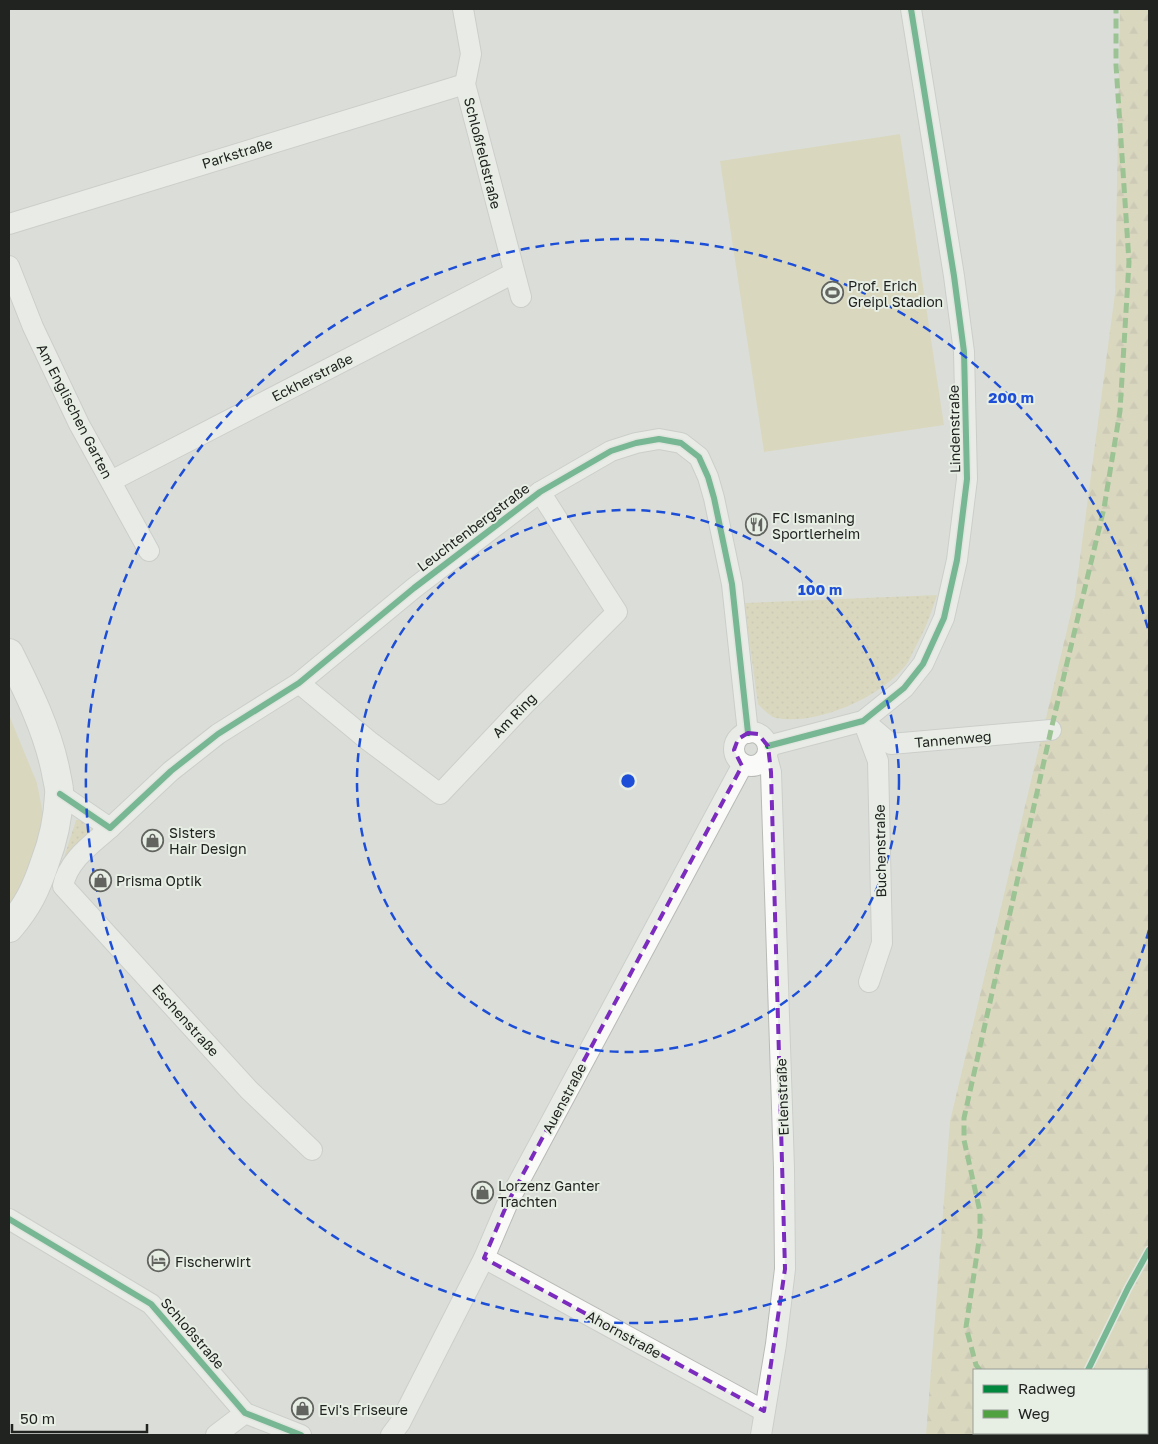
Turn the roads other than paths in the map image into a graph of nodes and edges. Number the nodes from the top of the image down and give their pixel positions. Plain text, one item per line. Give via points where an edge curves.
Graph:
1 (463, 9) edge
2 (912, 9) edge
3 (465, 84) junction
4 (9, 224) edge
5 (9, 266) edge
6 (514, 273) junction
7 (521, 297) dead end
8 (111, 481) junction
9 (540, 492) junction
10 (149, 551) dead end
11 (9, 653) edge
12 (299, 683) junction
13 (863, 721) junction
14 (1051, 730) dead end
15 (748, 733) junction
16 (767, 751) junction
17 (743, 764) junction
18 (60, 794) junction
19 (110, 828) junction
20 (63, 886) junction
21 (36, 890) junction
22 (9, 928) edge
23 (869, 982) dead end
24 (312, 1150) dead end
25 (9, 1219) edge
26 (484, 1258) junction
27 (764, 1411) junction
28 (245, 1412) junction
29 (216, 1435) edge
30 (301, 1435) edge
31 (391, 1435) edge
32 (761, 1435) edge

1 - 3 street, Schloßfeldstraße via 471,54
2 - 13 street, Lindenstraße via 960,317 967,479 957,560 944,618 923,664 904,688
3 - 4 street, Parkstraße
3 - 6 street, Schloßfeldstraße
5 - 8 street, Am Englischen Garten via 70,407
6 - 7 street, Schloßfeldstraße
6 - 8 street, Eckherstraße
8 - 10 street, Am Englischen Garten
9 - 12 street, Leuchtenbergstraße via 414,588
9 - 12 street, Am Ring via 617,612 440,794
9 - 15 street, Leuchtenbergstraße via 611,451 636,443 659,439 681,443 699,456 714,498 732,584
11 - 18 main road via 48,739
12 - 19 street, Leuchtenbergstraße via 218,734
13 - 14 street, Tannenweg via 891,744
13 - 16 street, Lindenstraße
13 - 23 street, Buchenstraße via 878,761 882,943
15 - 16 street via 763,737
15 - 17 street via 735,744 736,755
16 - 17 street via 759,765
16 - 27 street, Erlenstraße via 771,772 785,1269
17 - 26 street, Auenstraße via 508,1202
18 - 19 street
18 - 21 main road via 53,841
19 - 20 street via 73,862
20 - 21 street
20 - 24 street, Eschenstraße via 249,1090
21 - 22 main road
25 - 28 street, Schloßstraße via 151,1304
26 - 27 street, Ahornstraße
26 - 31 street, Auenstraße
27 - 32 street, Erlenstraße
28 - 29 street
28 - 30 street, Schloßstraße

